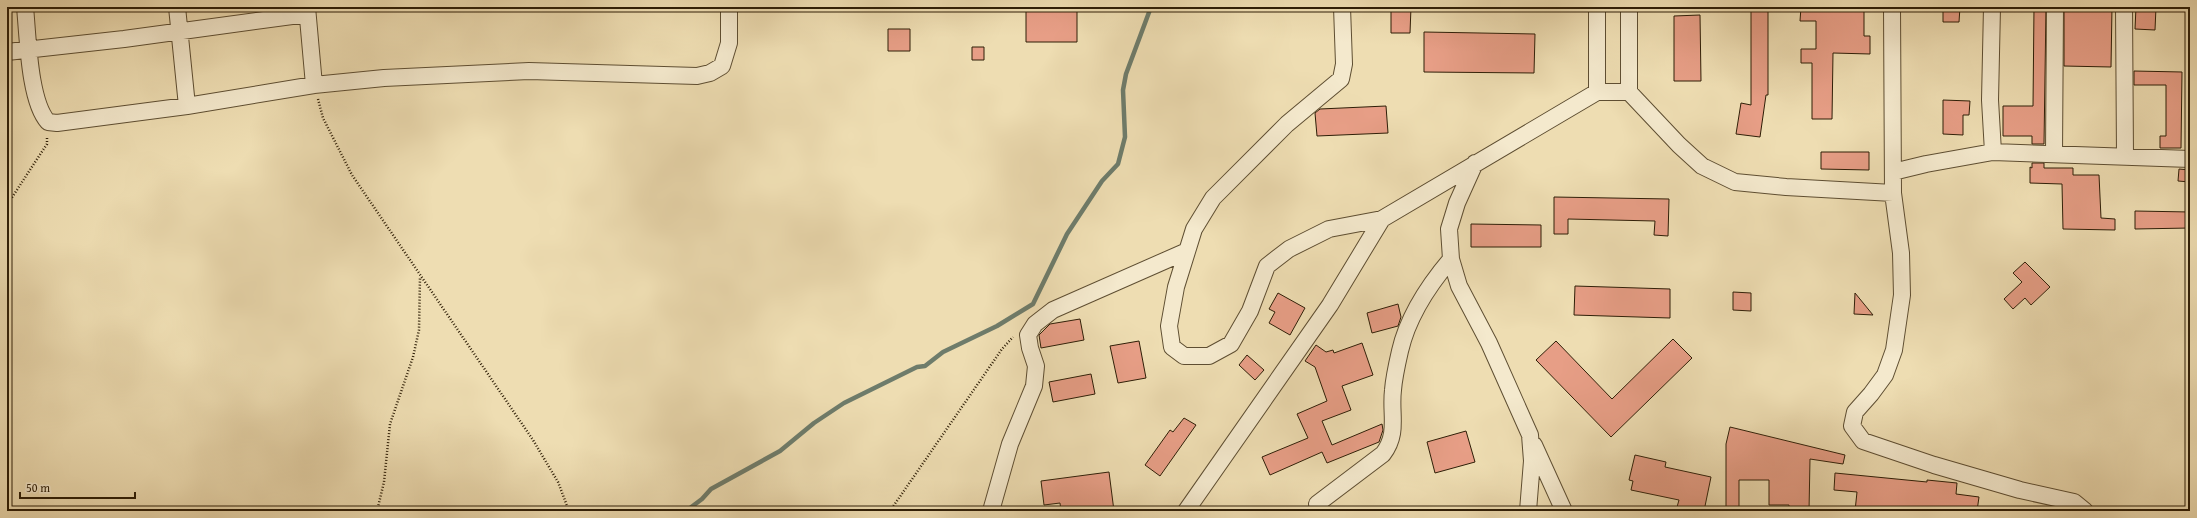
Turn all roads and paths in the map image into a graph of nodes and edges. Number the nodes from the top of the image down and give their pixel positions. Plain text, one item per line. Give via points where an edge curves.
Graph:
1 (25, 7) edge
2 (177, 7) edge
3 (729, 7) edge
4 (1342, 7) edge
5 (1597, 7) edge
6 (1629, 7) edge
7 (1892, 7) edge
8 (1992, 7) edge
9 (2055, 7) edge
10 (2124, 7) edge
11 (307, 10) edge
12 (180, 32) junction
13 (29, 50) junction
14 (7, 52) edge
15 (314, 85) junction
16 (1597, 92) junction
17 (1629, 92) junction
18 (187, 106) junction
19 (48, 122) junction
20 (1993, 152) junction
21 (2054, 154) junction
22 (2125, 156) junction
23 (2190, 159) edge
24 (1475, 163) junction
25 (1893, 172) junction
26 (1893, 193) junction
27 (7, 205) edge
28 (1382, 219) junction
29 (1187, 250) junction
30 (1450, 259) junction
31 (420, 276) junction
32 (1013, 337) dead end
33 (1530, 435) junction
34 (1317, 504) dead end
35 (377, 511) edge
36 (568, 511) edge
37 (890, 511) edge
38 (991, 511) edge
39 (1186, 511) edge
40 (1528, 511) edge
41 (1564, 511) edge
42 (2085, 511) edge

1 - 13 street
2 - 12 street
3 - 15 street via 729,43 722,66 710,73 697,76 529,71 399,77
4 - 29 street via 1344,64 1341,79 1287,124 1214,198 1194,228
5 - 16 street
6 - 17 street
7 - 25 street
8 - 20 street via 1990,100
9 - 21 street
10 - 22 street
11 - 12 street
11 - 15 street
12 - 13 street
12 - 18 street
13 - 14 street
13 - 19 street via 34,90 42,115
15 - 18 street
15 - 31 path via 323,118 352,175
16 - 17 street
16 - 24 street
17 - 26 street via 1702,166 1735,182
18 - 19 street via 57,123
19 - 27 path via 47,144
20 - 21 street
20 - 25 street
21 - 22 street
22 - 23 street
24 - 28 street
24 - 30 street via 1457,203 1449,229
25 - 26 street
26 - 42 street via 1902,295 1894,350 1884,375 1854,412 1852,426 1863,441 2020,490 2074,502
28 - 29 street via 1329,229 1289,249 1267,266 1250,311 1231,344 1209,356 1184,356 1172,347 1169,326 1176,287
28 - 39 street via 1330,305
29 - 38 street via 1053,310 1034,324 1028,334 1036,366 1034,386 1010,444
30 - 33 street via 1459,286 1489,343
30 - 34 street via 1426,289 1400,349 1393,391 1393,437 1390,445 1383,454
31 - 35 path via 419,330 413,357 390,424 384,482
31 - 36 path via 533,440 558,482
32 - 37 path via 1002,349
33 - 40 street via 1532,461
33 - 41 street

